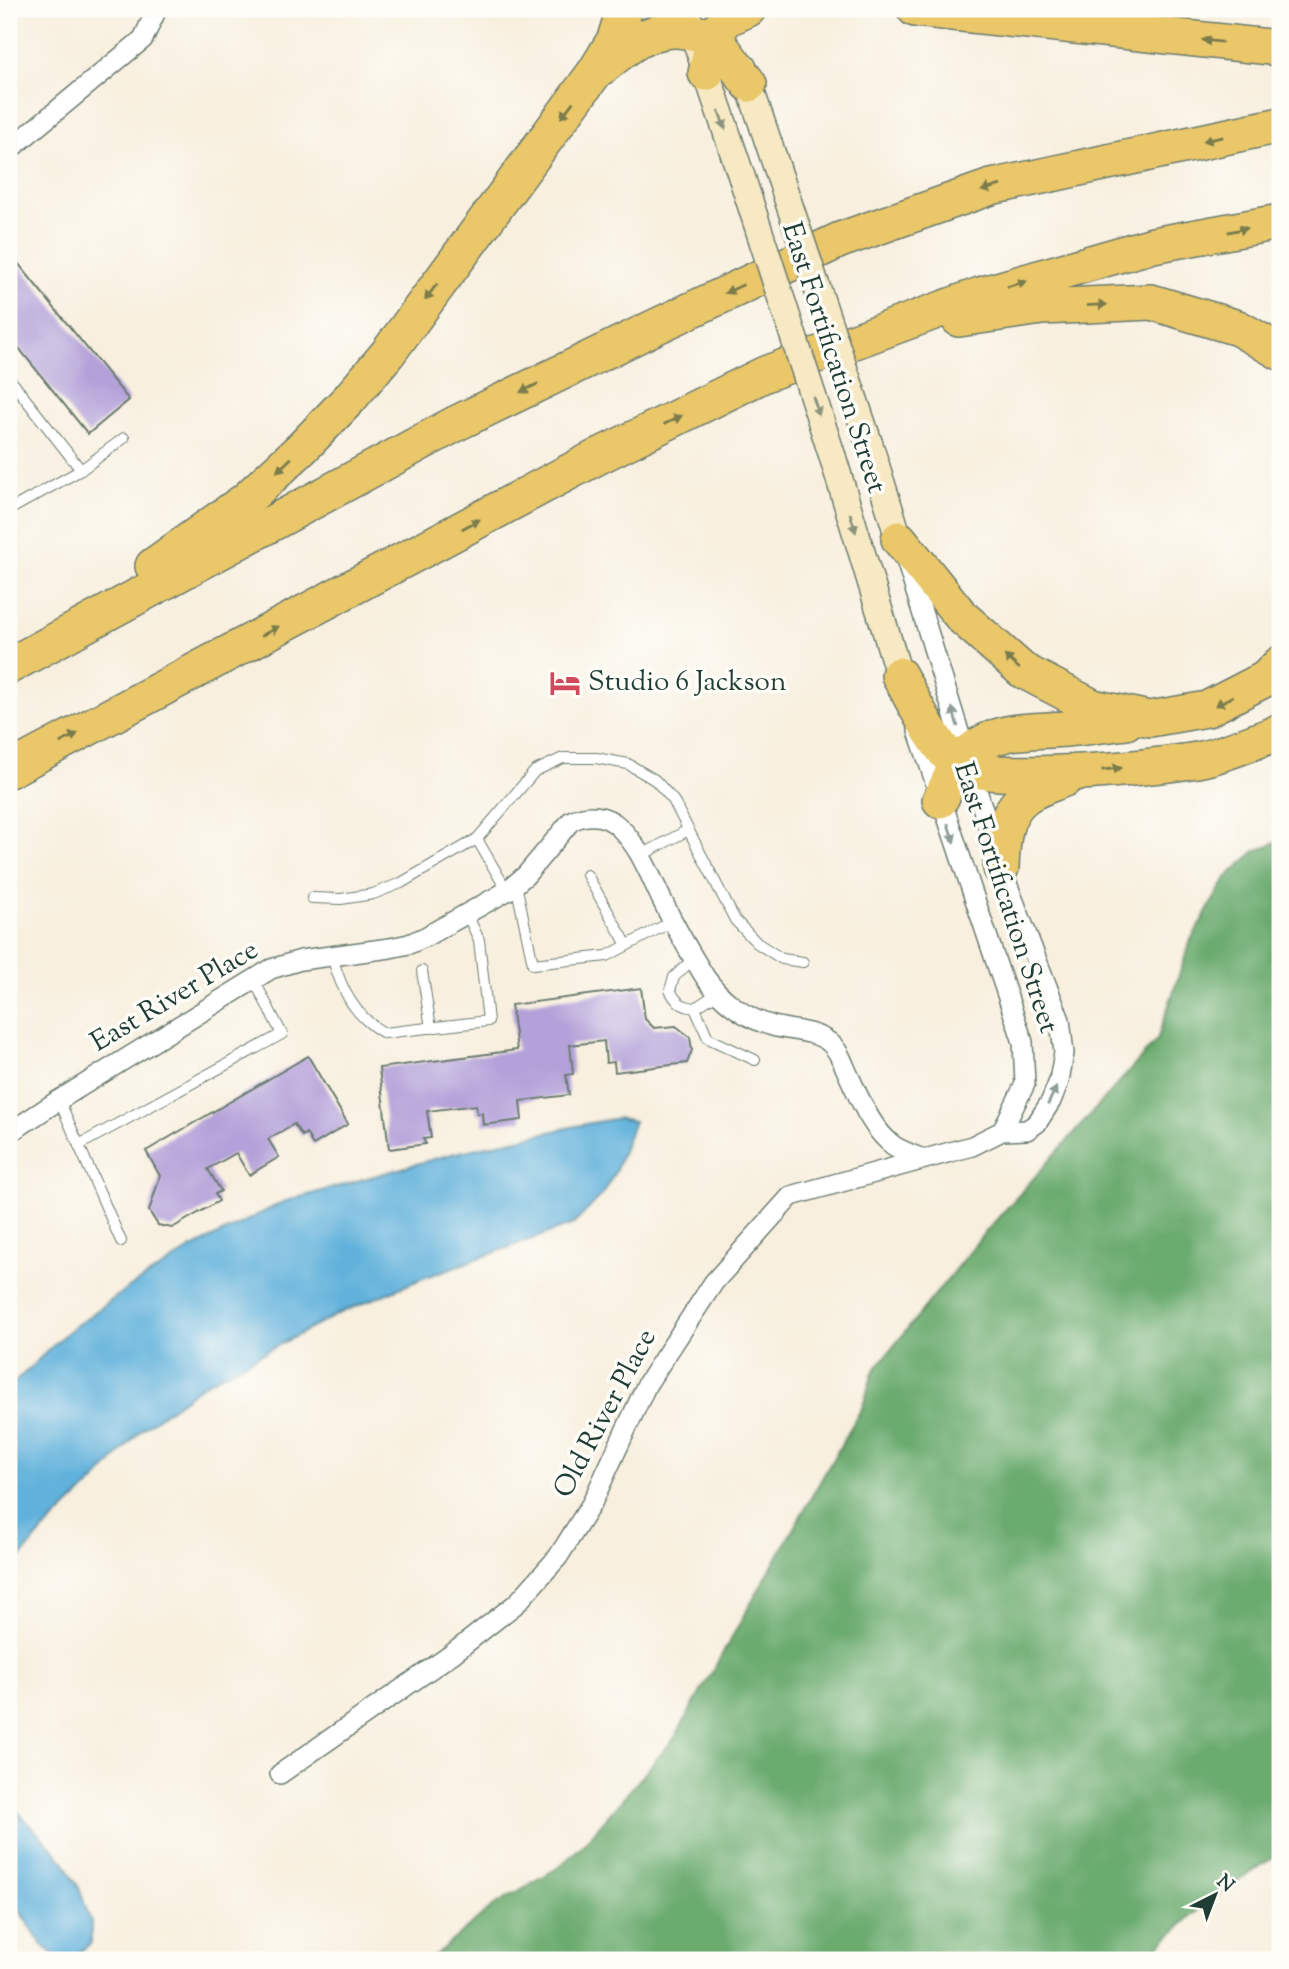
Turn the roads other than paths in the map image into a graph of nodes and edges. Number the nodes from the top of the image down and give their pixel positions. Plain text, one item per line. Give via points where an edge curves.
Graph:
1 (157, 9) edge
2 (624, 9) edge
3 (915, 9) edge
4 (715, 19) edge
5 (1280, 48) edge
6 (595, 72) junction
7 (706, 73) joint
8 (749, 84) joint
9 (1280, 125) edge
10 (9, 150) edge
11 (1280, 222) edge
12 (883, 330) junction
13 (1280, 352) edge
14 (9, 378) edge
15 (124, 438) dead end
16 (82, 470) junction
17 (9, 510) edge
18 (899, 539) junction
19 (1280, 664) edge
20 (9, 666) edge
21 (899, 675) junction
22 (1150, 719) junction
23 (1280, 731) edge
24 (966, 763) junction
25 (9, 769) edge
26 (1077, 772) junction
27 (940, 800) junction
28 (688, 830) junction
29 (477, 839) junction
30 (640, 856) junction
31 (1002, 867) junction
32 (587, 875) dead end
33 (511, 887) junction
34 (312, 898) dead end
35 (467, 914) junction
36 (673, 920) junction
37 (627, 945) junction
38 (332, 956) junction
39 (694, 958) junction
40 (803, 962) dead end
41 (422, 971) dead end
42 (254, 980) junction
43 (718, 993) junction
44 (695, 1008) junction
45 (430, 1028) junction
46 (755, 1060) dead end
47 (59, 1100) junction
48 (1002, 1131) junction
49 (9, 1133) edge
50 (79, 1145) junction
51 (923, 1159) junction
52 (121, 1241) dead end
53 (280, 1774) dead end

1 - 10 street via 142,39
2 - 6 highway via 615,39
5 -> 3 highway
4 - 6 highway via 635,41
4 - 7 highway
4 - 8 highway
6 -> 20 highway via 388,353 303,447 246,500
7 -> 21 street, East Fortification Street, bridge
8 - 18 street, East Fortification Street, bridge
9 -> 20 highway via 991,187 840,240 457,423
12 -> 11 highway via 980,295 1153,245
12 -> 13 highway via 1042,307 1151,302 1238,328
25 -> 12 highway via 599,456 765,374
14 - 16 lane
15 - 16 lane
16 - 17 lane
22 -> 18 highway via 1093,707 1022,670 962,617
24 -> 18 street, East Fortification Street
19 -> 22 highway via 1265,679 1207,709
21 - 24 highway via 944,750
21 - 27 street, East Fortification Street
22 - 24 highway via 1020,730 992,738
26 -> 23 highway via 1199,760
24 - 26 highway via 999,774
24 - 27 highway
24 - 31 street, East Fortification Street
26 - 31 highway via 1025,797 1013,809 1002,838
27 -> 48 street, East Fortification Street via 1023,1042 1025,1084
28 - 29 lane via 673,800 655,780 628,764 563,758 535,771
28 - 30 lane
28 - 40 lane via 735,919 757,943 782,959
29 - 33 lane
29 - 34 lane via 373,894
30 - 33 street, East River Place via 620,827 594,815 581,816 571,821
30 - 36 street, East River Place
48 -> 31 street, East Fortification Street via 1027,1130 1037,1123 1059,1081 1064,1053 1060,1020
32 - 37 lane
33 - 35 street, East River Place
33 - 37 lane via 533,964 607,956
35 - 38 street, East River Place via 409,944
35 - 45 lane via 479,940 488,1020
36 - 37 lane
36 - 39 street, East River Place
38 - 42 street, East River Place via 285,964
38 - 45 lane via 351,1005 370,1026 384,1033
39 - 43 street, East River Place
39 - 44 lane via 674,977 670,990 682,1006
41 - 45 lane
42 - 47 street, East River Place
42 - 50 lane via 282,1034
43 - 44 lane
43 - 51 street, East River Place via 751,1018 829,1042 879,1132 894,1146
44 - 46 lane via 708,1038
47 - 49 street, East River Place
47 - 50 lane
48 - 51 street, Old River Place via 972,1146
50 - 52 lane
51 - 53 street, Old River Place via 791,1196 714,1282 647,1384 592,1503 558,1558 517,1603 452,1654

